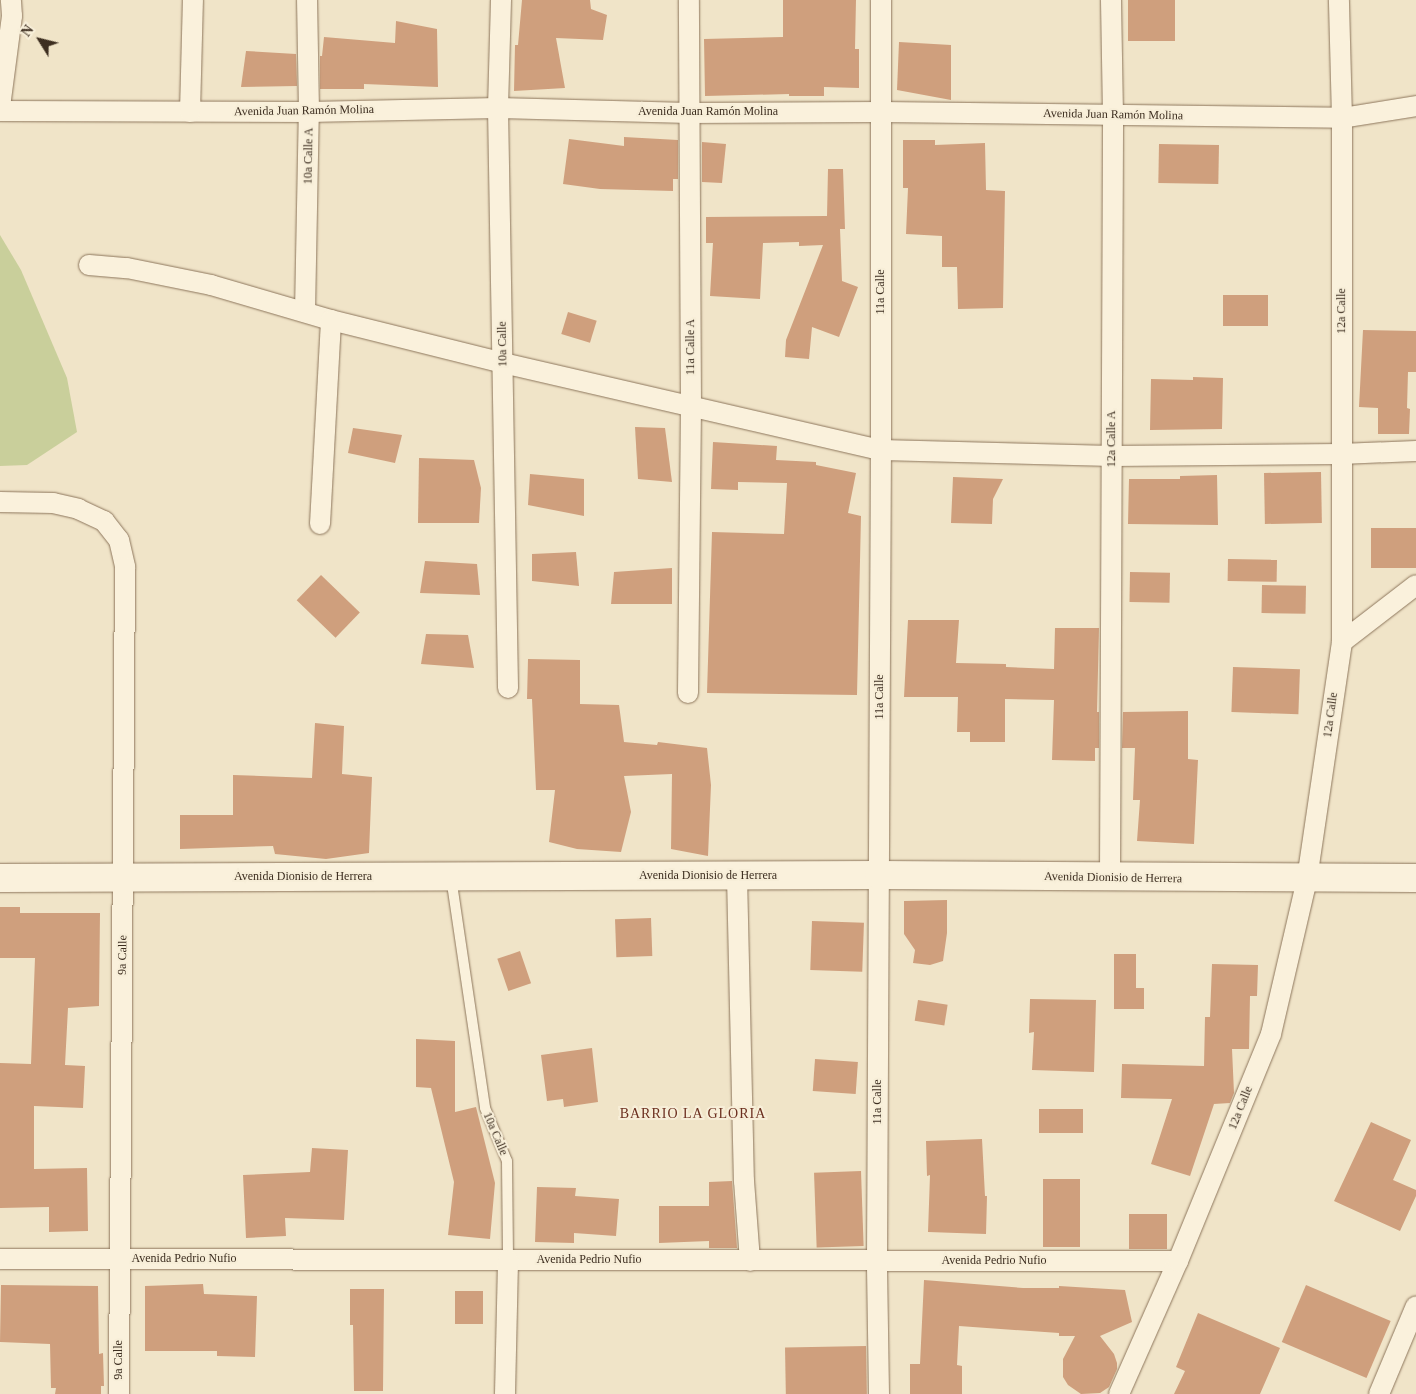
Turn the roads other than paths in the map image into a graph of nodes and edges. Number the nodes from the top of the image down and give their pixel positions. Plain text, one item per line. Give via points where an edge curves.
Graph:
1 (11, 0) edge
2 (193, 0) edge
3 (308, 0) edge
4 (501, 0) edge
5 (689, 0) edge
6 (881, 0) edge
7 (1111, 0) edge
8 (1339, 0) edge
9 (1416, 106) edge
10 (0, 107) edge
11 (498, 108) junction
12 (0, 111) edge
13 (190, 112) junction
14 (310, 112) junction
15 (881, 112) junction
16 (689, 113) junction
17 (1113, 115) junction
18 (1342, 118) junction
19 (89, 265) dead end
20 (305, 312) junction
21 (331, 320) junction
22 (503, 363) junction
23 (691, 405) junction
24 (881, 450) junction
25 (1416, 451) edge
26 (1341, 454) junction
27 (1112, 456) junction
28 (0, 502) edge
29 (320, 524) dead end
30 (1416, 585) edge
31 (1342, 642) junction
32 (508, 688) dead end
33 (688, 693) dead end
34 (879, 875) junction
35 (451, 876) junction
36 (737, 876) junction
37 (0, 878) edge
38 (124, 878) junction
39 (1110, 878) junction
40 (1416, 878) edge
41 (1307, 879) junction
42 (0, 1259) edge
43 (119, 1259) junction
44 (508, 1260) junction
45 (750, 1260) junction
46 (877, 1261) junction
47 (1178, 1261) junction
48 (1416, 1306) edge
49 (119, 1394) edge
50 (505, 1394) edge
51 (879, 1394) edge
52 (1119, 1394) edge
53 (1379, 1394) edge

1 - 10 street via 12,16
2 - 13 street
3 - 14 street, 10a Calle A
4 - 11 street, 10a Calle
5 - 16 street, 11a Calle A
6 - 15 street, 11a Calle
7 - 17 street, 12a Calle A
8 - 18 street, 12a Calle
9 - 18 street, Avenida Juan Ramón Molina
11 - 14 street, Avenida Juan Ramón Molina
11 - 16 street, Avenida Juan Ramón Molina
11 - 22 street, 10a Calle
12 - 13 street, Avenida Juan Ramón Molina
13 - 14 street, Avenida Juan Ramón Molina
14 - 20 street, 10a Calle A
15 - 16 street, Avenida Juan Ramón Molina
15 - 17 street, Avenida Juan Ramón Molina
15 - 24 street, 11a Calle
16 - 23 street, 11a Calle A
17 - 18 street, Avenida Juan Ramón Molina
17 - 27 street, 12a Calle A
18 - 26 street, 12a Calle
19 - 20 street via 128,268 211,285
20 - 21 street
21 - 22 street
21 - 29 street
22 - 23 street
22 - 32 street, 10a Calle
23 - 24 street
23 - 33 street, 11a Calle A
24 - 27 street
24 - 34 street, 11a Calle
25 - 26 street
26 - 27 street
26 - 31 street, 12a Calle
27 - 39 street, 12a Calle A
28 - 38 street, 9a Calle via 53,504 78,509 104,521 119,540 126,567
30 - 31 street
31 - 41 street, 12a Calle
34 - 36 street, Avenida Dionisio de Herrera
34 - 39 street, Avenida Dionisio de Herrera
34 - 46 street, 11a Calle
35 - 36 street, Avenida Dionisio de Herrera
35 - 38 street, Avenida Dionisio de Herrera
35 - 44 lane, 10a Calle via 484,1108 507,1161
36 - 45 street via 744,1181
37 - 38 street, Avenida Dionisio de Herrera
38 - 43 street, 9a Calle
39 - 41 street, Avenida Dionisio de Herrera
40 - 41 street, Avenida Dionisio de Herrera
41 - 47 street, 12a Calle via 1272,1034
42 - 43 street, Avenida Pedrio Nufio
43 - 44 street, Avenida Pedrio Nufio
43 - 49 street, 9a Calle
44 - 45 street, Avenida Pedrio Nufio
44 - 50 street, 10a Calle
45 - 46 street, Avenida Pedrio Nufio
46 - 47 street, Avenida Pedrio Nufio
46 - 51 street, 11a Calle
47 - 52 street, 12a Calle
48 - 53 street

